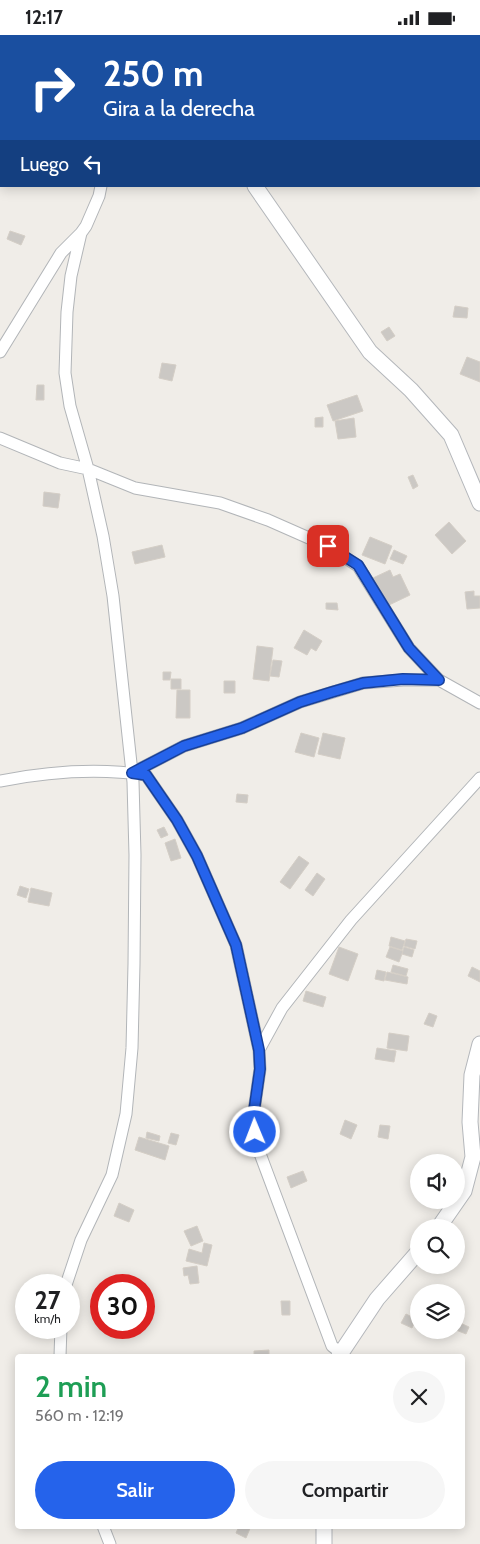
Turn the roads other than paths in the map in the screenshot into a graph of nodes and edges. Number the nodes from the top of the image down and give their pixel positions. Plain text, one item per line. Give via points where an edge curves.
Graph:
1 (101, 187) edge
2 (256, 187) edge
3 (81, 233) junction
4 (0, 352) edge
5 (0, 438) edge
6 (88, 469) junction
7 (480, 503) edge
8 (439, 680) junction
9 (480, 703) edge
10 (132, 773) junction
11 (480, 778) edge
12 (0, 781) edge
13 (480, 1044) edge
14 (259, 1050) junction
15 (445, 1219) edge
16 (410, 1261) edge
17 (70, 1274) edge
18 (61, 1339) edge
19 (60, 1354) edge
20 (339, 1354) edge
21 (341, 1354) edge
22 (104, 1529) edge
23 (324, 1529) edge
24 (110, 1544) edge
25 (324, 1544) edge

1 - 3 street
2 - 7 main road via 370,352 451,435
3 - 4 street via 61,253
3 - 6 street via 67,312 65,373 70,407
5 - 6 street via 60,463
6 - 8 street via 135,488 220,503 268,519 328,546 358,565 409,648
6 - 10 street via 113,596
8 - 9 street
8 - 10 street via 363,683 309,699 242,728 184,746
10 - 12 street via 31,775
10 - 14 street via 146,775 197,856 236,945
10 - 17 street via 136,855 132,1048 126,1114 112,1175 81,1240
11 - 14 street via 351,920 282,1008
13 - 15 main road via 472,1075 470,1122 473,1157 464,1191
14 - 20 street via 260,1069 254,1111 259,1151 332,1346
16 - 21 main road via 377,1299
18 - 19 street
22 - 24 street
23 - 25 main road

